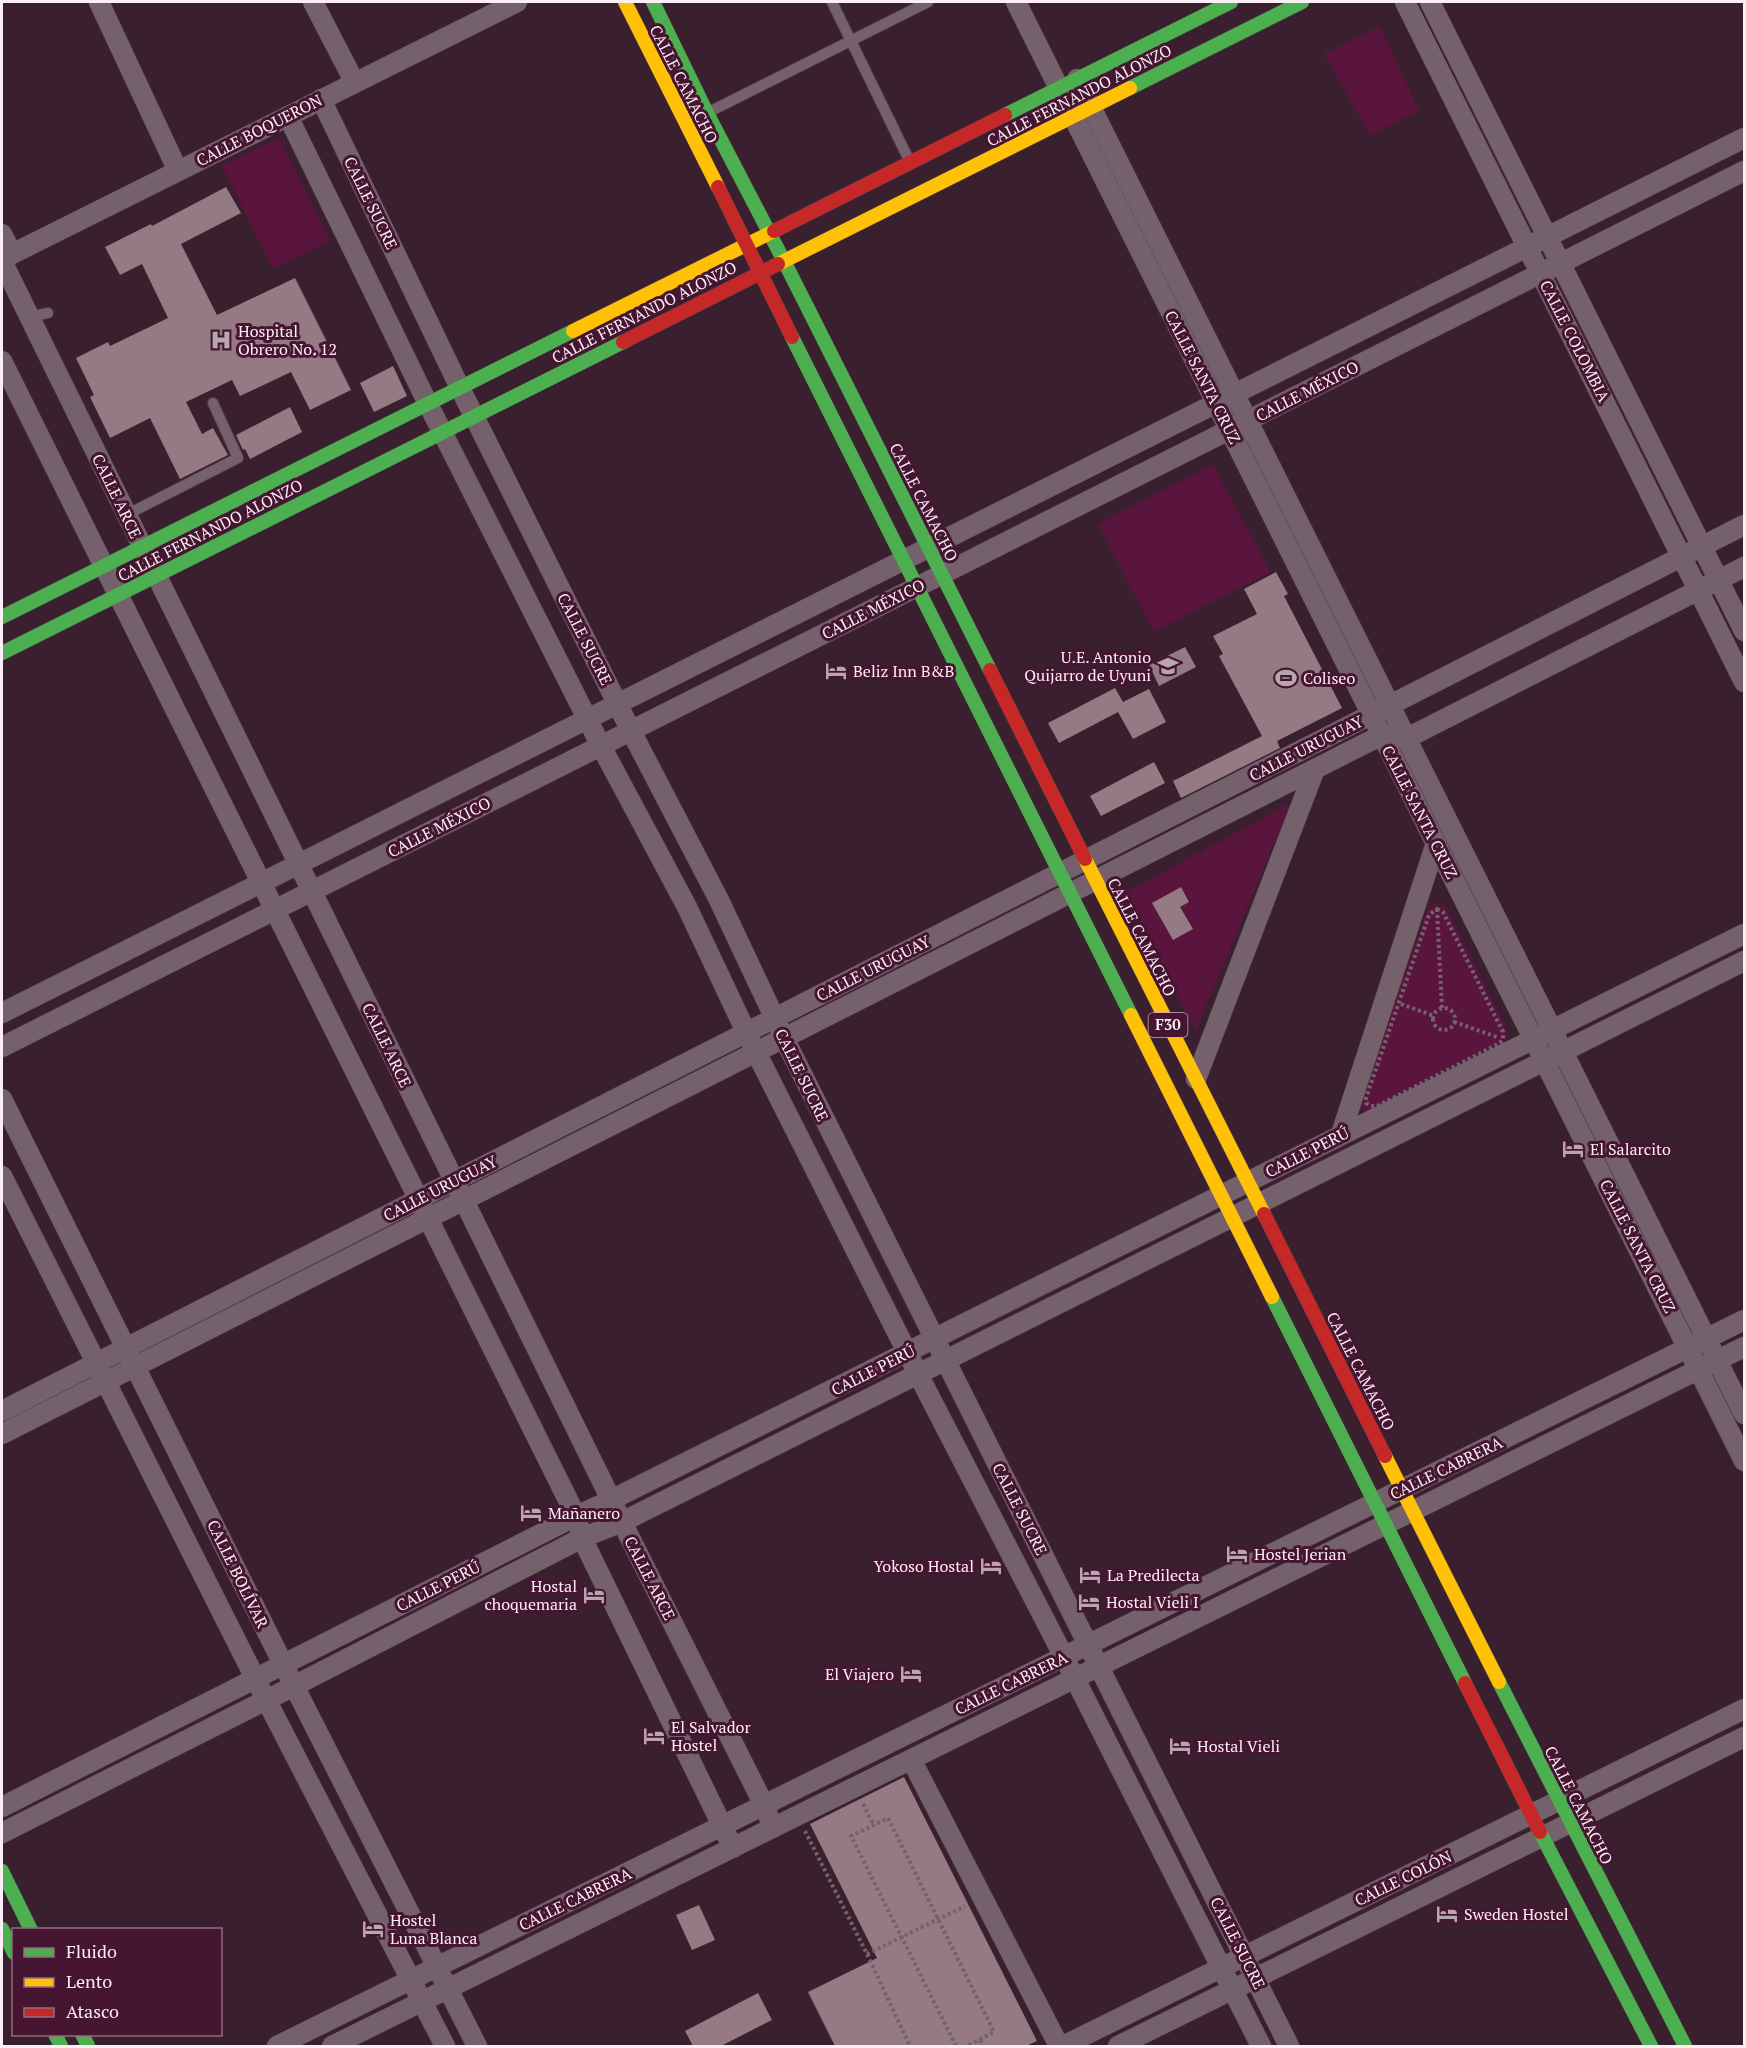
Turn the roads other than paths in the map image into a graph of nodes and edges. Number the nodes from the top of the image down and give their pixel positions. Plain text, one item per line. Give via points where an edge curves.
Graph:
1 (99, 2) edge
2 (313, 2) edge
3 (518, 2) edge
4 (625, 2) edge
5 (653, 2) edge
6 (832, 2) edge
7 (928, 2) edge
8 (1016, 2) edge
9 (1231, 2) edge
10 (1302, 2) edge
11 (1405, 2) edge
12 (1430, 2) edge
13 (1209, 7) edge
14 (852, 41) junction
15 (1077, 79) junction
16 (354, 83) junction
17 (1058, 88) junction
18 (321, 99) junction
19 (1091, 107) junction
20 (706, 113) junction
21 (288, 116) junction
22 (1073, 116) junction
23 (1744, 138) edge
24 (910, 162) junction
25 (178, 171) junction
26 (1744, 171) edge
27 (770, 232) junction
28 (2, 234) edge
29 (1548, 238) junction
30 (746, 244) junction
31 (1528, 248) junction
32 (5, 258) edge
33 (784, 261) junction
34 (1561, 263) junction
35 (760, 273) junction
36 (1541, 273) junction
37 (2, 361) edge
38 (460, 388) junction
39 (1235, 395) junction
40 (213, 403) dead end
41 (428, 404) junction
42 (1217, 404) junction
43 (474, 416) junction
44 (1248, 421) junction
45 (1230, 430) junction
46 (443, 432) junction
47 (126, 515) junction
48 (1744, 525) edge
49 (142, 547) junction
50 (1702, 547) junction
51 (929, 548) junction
52 (1683, 557) junction
53 (904, 561) junction
54 (104, 566) junction
55 (1744, 567) edge
56 (942, 574) junction
57 (156, 576) junction
58 (1719, 580) junction
59 (917, 587) junction
60 (1699, 590) junction
61 (118, 595) junction
62 (2, 617) edge
63 (1744, 631) edge
64 (2, 653) edge
65 (1744, 682) edge
66 (618, 704) junction
67 (1390, 705) junction
68 (1372, 714) junction
69 (587, 719) junction
70 (631, 731) junction
71 (1382, 735) junction
72 (1407, 738) junction
73 (601, 746) junction
74 (1315, 769) junction
75 (1436, 843) junction
76 (1085, 860) junction
77 (298, 864) junction
78 (1060, 873) junction
79 (1096, 880) junction
80 (261, 882) junction
81 (312, 892) junction
82 (1070, 893) junction
83 (275, 910) junction
84 (1744, 934) edge
85 (1744, 961) edge
86 (2, 1013) edge
87 (774, 1018) junction
88 (1552, 1030) junction
89 (746, 1032) junction
90 (784, 1038) junction
91 (1534, 1039) junction
92 (2, 1047) edge
93 (756, 1052) junction
94 (1563, 1052) junction
95 (1545, 1061) junction
96 (1196, 1079) junction
97 (2, 1099) edge
98 (1341, 1134) junction
99 (2, 1176) edge
100 (454, 1181) junction
101 (1248, 1182) junction
102 (1222, 1195) junction
103 (419, 1198) junction
104 (463, 1200) junction
105 (1258, 1204) junction
106 (1233, 1217) junction
107 (428, 1218) junction
108 (1744, 1320) edge
109 (1707, 1339) junction
110 (933, 1340) junction
111 (1744, 1347) edge
112 (125, 1348) junction
113 (1689, 1348) junction
114 (907, 1352) junction
115 (1718, 1360) junction
116 (944, 1361) junction
117 (96, 1362) junction
118 (135, 1367) junction
119 (1699, 1370) junction
120 (918, 1374) junction
121 (106, 1382) junction
122 (2, 1411) edge
123 (1744, 1414) edge
124 (2, 1434) edge
125 (1744, 1461) edge
126 (1402, 1490) junction
127 (611, 1500) junction
128 (1376, 1503) junction
129 (1413, 1512) junction
130 (576, 1516) junction
131 (622, 1522) junction
132 (1386, 1525) junction
133 (582, 1538) junction
134 (1089, 1645) junction
135 (1065, 1657) junction
136 (283, 1664) junction
137 (1100, 1667) junction
138 (255, 1678) junction
139 (1075, 1679) junction
140 (294, 1686) junction
141 (267, 1700) junction
142 (1744, 1709) edge
143 (1744, 1737) edge
144 (912, 1761) junction
145 (1559, 1801) junction
146 (764, 1805) junction
147 (2, 1807) edge
148 (1531, 1815) junction
149 (1570, 1823) junction
150 (722, 1826) junction
151 (773, 1828) junction
152 (2, 1833) edge
153 (1542, 1837) junction
154 (734, 1848) junction
155 (2, 1871) edge
156 (30, 1928) edge
157 (2, 1929) edge
158 (12, 1949) edge
159 (1245, 1957) junction
160 (438, 1966) junction
161 (1222, 1968) junction
162 (1256, 1978) junction
163 (412, 1980) junction
164 (448, 1989) junction
165 (1233, 1989) junction
166 (423, 2002) junction
167 (277, 2046) edge
168 (332, 2046) edge
169 (445, 2046) edge
170 (477, 2046) edge
171 (1061, 2046) edge
172 (1118, 2046) edge
173 (1261, 2046) edge
174 (1288, 2046) edge
175 (1651, 2046) edge
176 (1685, 2046) edge

1 - 25 street
2 - 16 street
3 - 16 street, CALLE BOQUERON
4 - 30 main road, CALLE CAMACHO / F30
5 - 20 main road, CALLE CAMACHO / F30
6 - 14 lane
7 - 14 lane
8 - 17 street, CALLE SANTA CRUZ
9 - 13 main road, CALLE FERNANDO ALONZO
10 - 19 main road, CALLE FERNANDO ALONZO
11 - 31 street, CALLE COLOMBIA
12 - 29 street, CALLE COLOMBIA
13 - 15 main road, CALLE FERNANDO ALONZO
14 - 20 lane
14 - 24 lane
15 - 17 main road, CALLE FERNANDO ALONZO
15 - 19 street, CALLE SANTA CRUZ
16 - 18 street, CALLE BOQUERON
17 - 22 street, CALLE SANTA CRUZ
17 - 24 main road, CALLE FERNANDO ALONZO
18 - 21 street, CALLE BOQUERON
18 - 38 street, CALLE SUCRE
19 - 22 main road, CALLE FERNANDO ALONZO
19 - 39 street, CALLE SANTA CRUZ
20 - 27 main road, CALLE CAMACHO / F30
21 - 25 street, CALLE BOQUERON
21 - 41 street, CALLE SUCRE
22 - 33 main road, CALLE FERNANDO ALONZO
22 - 42 street, CALLE SANTA CRUZ
23 - 29 street, CALLE MÉXICO
24 - 27 main road, CALLE FERNANDO ALONZO
25 - 32 street, CALLE BOQUERON
26 - 34 street, CALLE MÉXICO
27 - 30 main road, CALLE FERNANDO ALONZO
27 - 33 main road, CALLE CAMACHO / F30
28 - 32 street, CALLE ARCE
29 - 31 street, CALLE MÉXICO
29 - 34 street, CALLE COLOMBIA
30 - 35 main road, CALLE CAMACHO / F30
30 - 38 main road, CALLE FERNANDO ALONZO
31 - 36 street, CALLE COLOMBIA
31 - 39 street, CALLE MÉXICO
32 - 47 street, CALLE ARCE via 39,315
33 - 35 main road, CALLE FERNANDO ALONZO
33 - 51 main road, CALLE CAMACHO / F30
34 - 36 street, CALLE MÉXICO
34 - 50 street, CALLE COLOMBIA
35 - 43 main road, CALLE FERNANDO ALONZO
35 - 53 main road, CALLE CAMACHO / F30
36 - 44 street, CALLE MÉXICO
36 - 52 street, CALLE COLOMBIA
37 - 54 street
38 - 41 main road, CALLE FERNANDO ALONZO
38 - 43 street, CALLE SUCRE
39 - 42 street, CALLE MÉXICO
39 - 44 street, CALLE SANTA CRUZ
40 - 47 lane via 238,458
41 - 46 street, CALLE SUCRE
41 - 49 main road, CALLE FERNANDO ALONZO
42 - 45 street, CALLE SANTA CRUZ
42 - 51 street, CALLE MÉXICO
43 - 46 main road, CALLE FERNANDO ALONZO
43 - 66 street, CALLE SUCRE
44 - 45 street, CALLE MÉXICO
44 - 67 street, CALLE SANTA CRUZ
45 - 56 street, CALLE MÉXICO
45 - 68 street, CALLE SANTA CRUZ
46 - 57 main road, CALLE FERNANDO ALONZO
46 - 69 street, CALLE SUCRE
47 - 49 street, CALLE ARCE
48 - 50 street, CALLE URUGUAY
49 - 54 main road, CALLE FERNANDO ALONZO
49 - 57 street, CALLE ARCE
50 - 52 street, CALLE URUGUAY
50 - 58 street, CALLE COLOMBIA
51 - 53 street, CALLE MÉXICO
51 - 56 main road, CALLE CAMACHO / F30
52 - 60 street, CALLE COLOMBIA
52 - 67 street, CALLE URUGUAY
53 - 59 main road, CALLE CAMACHO / F30
53 - 66 street, CALLE MÉXICO
54 - 61 street
54 - 62 main road, CALLE FERNANDO ALONZO
55 - 58 street
56 - 59 street, CALLE MÉXICO
56 - 76 main road, CALLE CAMACHO / F30
57 - 61 main road, CALLE FERNANDO ALONZO
57 - 77 street, CALLE ARCE
58 - 60 street
58 - 63 street, CALLE COLOMBIA
59 - 70 street, CALLE MÉXICO
59 - 78 main road, CALLE CAMACHO / F30
60 - 65 street, CALLE COLOMBIA
60 - 72 street
61 - 64 main road, CALLE FERNANDO ALONZO
61 - 80 street
66 - 69 street, CALLE MÉXICO
66 - 70 street, CALLE SUCRE
67 - 68 street, CALLE URUGUAY
67 - 72 street, CALLE SANTA CRUZ
68 - 71 street, CALLE SANTA CRUZ
68 - 76 street, CALLE URUGUAY
69 - 73 street, CALLE SUCRE
69 - 77 street, CALLE MÉXICO
70 - 73 street, CALLE MÉXICO
70 - 87 street, CALLE SUCRE via 719,900
71 - 72 street, CALLE URUGUAY
71 - 74 street, CALLE URUGUAY
71 - 75 street, CALLE SANTA CRUZ
72 - 88 street, CALLE SANTA CRUZ
73 - 81 street, CALLE MÉXICO
73 - 89 street, CALLE SUCRE via 687,907
74 - 79 street, CALLE URUGUAY
74 - 96 street
75 - 91 street, CALLE SANTA CRUZ
75 - 98 street
76 - 78 street, CALLE URUGUAY
76 - 79 main road, CALLE CAMACHO / F30
77 - 80 street, CALLE MÉXICO
77 - 81 street, CALLE ARCE
78 - 82 main road, CALLE CAMACHO / F30
78 - 87 street, CALLE URUGUAY
79 - 82 street, CALLE URUGUAY
79 - 96 main road, CALLE CAMACHO / F30
80 - 83 street
80 - 86 street, CALLE MÉXICO
81 - 83 street, CALLE MÉXICO
81 - 100 street, CALLE ARCE
82 - 90 street, CALLE URUGUAY
82 - 102 main road, CALLE CAMACHO / F30
83 - 92 street, CALLE MÉXICO
83 - 103 street
84 - 88 street, CALLE PERÚ
85 - 94 street, CALLE PERÚ
87 - 89 street, CALLE URUGUAY
87 - 90 street, CALLE SUCRE
88 - 91 street, CALLE PERÚ
88 - 94 street, CALLE SANTA CRUZ
89 - 93 street, CALLE SUCRE
89 - 100 street, CALLE URUGUAY
90 - 93 street, CALLE URUGUAY
90 - 110 street, CALLE SUCRE
91 - 95 street, CALLE SANTA CRUZ
91 - 98 street, CALLE PERÚ
93 - 104 street, CALLE URUGUAY
93 - 114 street, CALLE SUCRE
94 - 95 street, CALLE PERÚ
94 - 109 street, CALLE SANTA CRUZ
95 - 105 street, CALLE PERÚ
95 - 113 street, CALLE SANTA CRUZ
96 - 101 main road, CALLE CAMACHO / F30
97 - 112 street, CALLE BOLÍVAR
98 - 101 street, CALLE PERÚ
99 - 117 street, CALLE BOLÍVAR
100 - 103 street, CALLE URUGUAY
100 - 104 street, CALLE ARCE
101 - 102 street, CALLE PERÚ
101 - 105 main road, CALLE CAMACHO / F30
102 - 106 main road, CALLE CAMACHO / F30
102 - 110 street, CALLE PERÚ
103 - 107 street
103 - 112 street, CALLE URUGUAY
104 - 107 street, CALLE URUGUAY
104 - 127 street, CALLE ARCE
105 - 106 street, CALLE PERÚ
105 - 126 main road, CALLE CAMACHO / F30
106 - 116 street, CALLE PERÚ
106 - 128 main road, CALLE CAMACHO / F30
107 - 118 street, CALLE URUGUAY
107 - 130 street
108 - 109 street, CALLE CABRERA
109 - 113 street, CALLE CABRERA
109 - 115 street, CALLE SANTA CRUZ
110 - 114 street, CALLE PERÚ
110 - 116 street, CALLE SUCRE
111 - 115 street, CALLE CABRERA
112 - 117 street, CALLE URUGUAY
112 - 118 street, CALLE BOLÍVAR
113 - 119 street, CALLE SANTA CRUZ
113 - 126 street, CALLE CABRERA
114 - 120 street, CALLE SUCRE
114 - 127 street, CALLE PERÚ
115 - 119 street, CALLE CABRERA
115 - 123 street, CALLE SANTA CRUZ
116 - 120 street, CALLE PERÚ
116 - 134 street, CALLE SUCRE
117 - 121 street, CALLE BOLÍVAR
117 - 122 street, CALLE URUGUAY
118 - 121 street, CALLE URUGUAY
118 - 136 street, CALLE BOLÍVAR
119 - 125 street, CALLE SANTA CRUZ
119 - 129 street, CALLE CABRERA
120 - 131 street, CALLE PERÚ
120 - 135 street, CALLE SUCRE
121 - 124 street, CALLE URUGUAY
121 - 138 street, CALLE BOLÍVAR
126 - 128 street, CALLE CABRERA
126 - 129 main road, CALLE CAMACHO / F30
127 - 130 street, CALLE PERÚ
127 - 131 street, CALLE ARCE
128 - 132 main road, CALLE CAMACHO / F30
128 - 134 street, CALLE CABRERA
129 - 132 street, CALLE CABRERA
129 - 145 main road, CALLE CAMACHO / F30
130 - 133 street
130 - 136 street, CALLE PERÚ
131 - 133 street, CALLE PERÚ
131 - 146 street, CALLE ARCE
132 - 137 street, CALLE CABRERA
132 - 148 main road, CALLE CAMACHO / F30
133 - 140 street, CALLE PERÚ
133 - 150 street
134 - 135 street, CALLE CABRERA
134 - 137 street, CALLE SUCRE
135 - 139 street, CALLE SUCRE
135 - 146 street, CALLE CABRERA
136 - 138 street, CALLE PERÚ
136 - 140 street, CALLE BOLÍVAR
137 - 139 street, CALLE CABRERA
137 - 159 street, CALLE SUCRE
138 - 141 street, CALLE BOLÍVAR
138 - 147 street, CALLE PERÚ
139 - 144 street, CALLE CABRERA
139 - 161 street, CALLE SUCRE
140 - 141 street, CALLE PERÚ
140 - 160 street, CALLE BOLÍVAR
141 - 152 street, CALLE PERÚ
141 - 163 street, CALLE BOLÍVAR
142 - 145 street, CALLE COLÓN
143 - 149 street, CALLE COLÓN
144 - 151 street, CALLE CABRERA
144 - 171 street
145 - 148 street, CALLE COLÓN
145 - 149 main road, CALLE CAMACHO / F30
146 - 150 street, CALLE CABRERA
146 - 151 street, CALLE ARCE
148 - 153 main road, CALLE CAMACHO / F30
148 - 159 street, CALLE COLÓN
149 - 153 street, CALLE COLÓN
149 - 176 main road, CALLE CAMACHO / F30
150 - 154 street
150 - 160 street, CALLE CABRERA
151 - 154 street, CALLE CABRERA
153 - 162 street, CALLE COLÓN
153 - 175 main road, CALLE CAMACHO / F30
154 - 164 street, CALLE CABRERA
155 - 156 main road
157 - 158 main road
159 - 161 street, CALLE COLÓN
159 - 162 street, CALLE SUCRE
160 - 163 street, CALLE CABRERA
160 - 164 street, CALLE BOLÍVAR
161 - 165 street, CALLE SUCRE
161 - 171 street, CALLE COLÓN
162 - 165 street, CALLE COLÓN
162 - 174 street, CALLE SUCRE
163 - 166 street, CALLE BOLÍVAR
163 - 167 street, CALLE CABRERA
164 - 166 street, CALLE CABRERA
164 - 170 street, CALLE BOLÍVAR
165 - 172 street, CALLE COLÓN
165 - 173 street, CALLE SUCRE
166 - 168 street, CALLE CABRERA
166 - 169 street, CALLE BOLÍVAR

